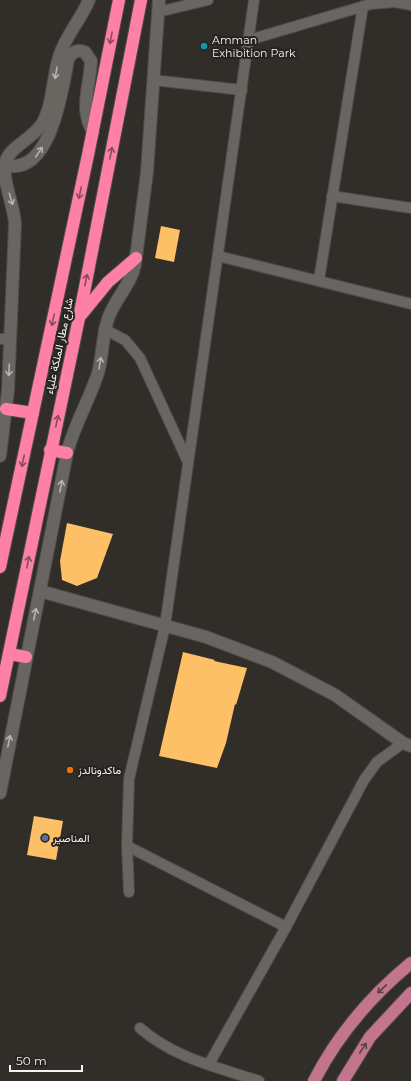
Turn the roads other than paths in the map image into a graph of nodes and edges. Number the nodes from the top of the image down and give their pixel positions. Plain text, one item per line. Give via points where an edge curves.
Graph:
1 (89, 0) edge
2 (119, 0) edge
3 (141, 0) edge
4 (208, 0) edge
5 (254, 0) edge
6 (411, 5) edge
7 (158, 6) edge
8 (363, 6) junction
9 (249, 40) junction
10 (153, 80) junction
11 (242, 90) junction
12 (93, 132) junction
13 (6, 165) junction
14 (332, 196) junction
15 (411, 208) edge
16 (218, 256) junction
17 (136, 258) junction
18 (319, 280) junction
19 (411, 304) edge
20 (79, 318) junction
21 (104, 329) junction
22 (5, 343) edge
23 (6, 409) junction
24 (33, 413) junction
25 (50, 450) junction
26 (67, 453) junction
27 (0, 456) edge
28 (187, 460) junction
29 (0, 567) edge
30 (40, 591) junction
31 (165, 626) junction
32 (10, 654) junction
33 (26, 657) junction
34 (0, 696) edge
35 (407, 744) edge
36 (411, 754) edge
37 (0, 793) edge
38 (127, 846) junction
39 (128, 892) dead end
40 (286, 927) junction
41 (411, 963) edge
42 (411, 993) edge
43 (140, 1028) dead end
44 (209, 1064) junction
45 (259, 1081) edge
46 (314, 1081) edge
47 (343, 1081) edge

1 -> 13 street via 60,54 45,117 29,139 9,154
2 -> 12 highway, شارع مطار الملكة علياء
20 -> 3 highway, شارع مطار الملكة علياء
4 - 7 street
5 - 9 street
6 - 8 street via 383,2
7 - 10 street
8 - 9 street
8 - 14 street
9 - 11 street
10 - 11 street
10 - 17 street via 147,172
11 - 16 street
13 -> 12 street via 16,167 27,164 42,148 58,108 68,60 71,53 78,50 85,52 91,61 85,106
12 -> 24 highway, شارع مطار الملكة علياء
13 -> 22 street via 15,224
14 - 15 street
14 - 18 street
16 - 18 street
16 - 28 street
17 - 20 highway via 108,282
17 - 21 street via 131,278 113,307
18 - 19 street
25 -> 20 highway, شارع مطار الملكة علياء
26 -> 21 street via 98,374
21 - 28 street via 125,340 140,358
22 -> 23 street
23 - 24 highway
23 - 27 street
24 -> 29 highway, شارع مطار الملكة علياء
25 - 26 highway
32 -> 25 highway, شارع مطار الملكة علياء
30 -> 26 street
28 - 31 street
30 - 31 street
33 -> 30 street
31 - 35 street via 213,639 272,662 335,695
31 - 38 street via 130,769
32 - 33 highway
32 - 34 highway, شارع مطار الملكة علياء
37 -> 33 street
35 - 36 street
35 - 40 street via 383,757 370,770
38 - 39 street
38 - 40 street
40 - 44 street
41 -> 46 main road via 363,1007 333,1047
47 -> 42 main road via 370,1037
43 - 44 street via 171,1051
44 - 45 street

